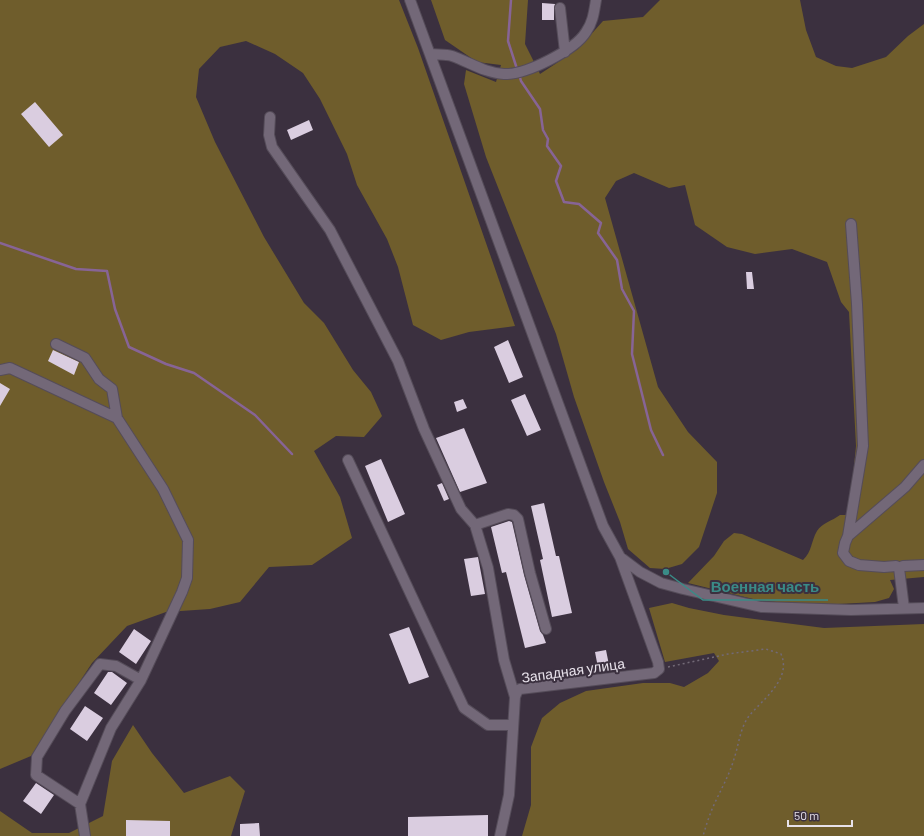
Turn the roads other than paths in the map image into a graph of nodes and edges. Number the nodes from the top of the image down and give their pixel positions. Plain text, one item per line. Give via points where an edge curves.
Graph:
1 (410, 0) edge
2 (596, 0) edge
3 (560, 8) dead end
4 (565, 52) junction
5 (431, 54) junction
6 (270, 117) dead end
7 (851, 224) dead end
8 (56, 344) dead end
9 (0, 370) edge
10 (117, 418) junction
11 (348, 460) dead end
12 (923, 468) edge
13 (475, 525) junction
14 (848, 536) junction
15 (620, 557) junction
16 (924, 565) edge
17 (899, 568) junction
18 (904, 608) junction
19 (924, 608) edge
20 (546, 629) dead end
21 (141, 680) junction
22 (515, 697) junction
23 (514, 725) junction
24 (80, 804) junction
25 (85, 836) edge
26 (500, 836) edge

1 - 5 street
2 - 4 street via 593,19 586,34
3 - 4 street
4 - 5 street via 535,68 504,74 480,69 451,56
5 - 15 street via 603,526
6 - 13 street via 269,135 272,147 330,230 398,362 424,430 461,509
7 - 14 street via 863,446
8 - 10 street via 85,358 99,379 112,389
9 - 10 street via 10,368
10 - 21 street via 163,489 188,540 187,578
11 - 23 street via 464,708 488,725
12 - 14 street
13 - 20 street via 508,514 518,519
13 - 22 street via 488,568 504,660
14 - 17 street via 843,554 849,561 859,565
15 - 18 street via 640,572 662,582 761,607 852,610
15 - 22 street, Западная улица via 659,669 654,673 520,689
16 - 17 street
17 - 18 street
18 - 19 street
21 - 24 street via 111,728
21 - 24 street via 116,666 100,664 65,711 37,757 36,775
22 - 23 street, Западная улица
23 - 26 street, Западная улица via 509,795
24 - 25 street

